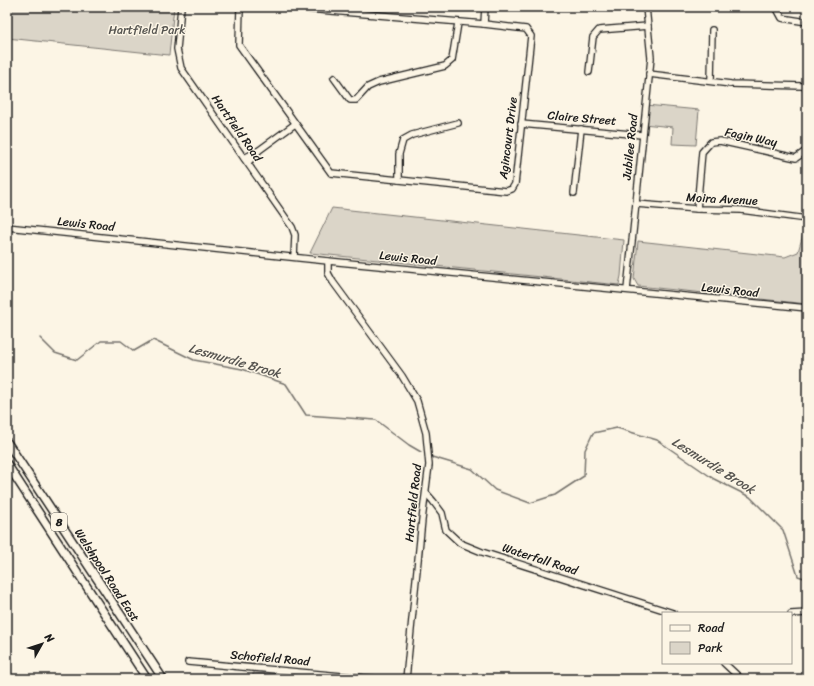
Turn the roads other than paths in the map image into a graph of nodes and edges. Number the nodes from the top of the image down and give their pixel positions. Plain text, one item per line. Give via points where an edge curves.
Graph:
1 (181, 7) edge
2 (240, 7) edge
3 (284, 7) edge
4 (485, 7) edge
5 (646, 7) edge
6 (776, 7) edge
7 (807, 22) edge
8 (458, 23) junction
9 (484, 24) junction
10 (648, 26) junction
11 (712, 30) dead end
12 (589, 72) dead end
13 (649, 74) junction
14 (334, 78) dead end
15 (710, 81) junction
16 (807, 87) edge
17 (458, 123) dead end
18 (295, 124) junction
19 (521, 124) junction
20 (581, 129) junction
21 (642, 135) junction
22 (807, 150) edge
23 (246, 160) junction
24 (399, 180) junction
25 (574, 193) dead end
26 (636, 204) junction
27 (696, 209) junction
28 (807, 219) edge
29 (7, 227) edge
30 (294, 257) junction
31 (328, 261) junction
32 (627, 290) junction
33 (807, 308) edge
34 (7, 442) edge
35 (7, 464) edge
36 (28, 475) junction
37 (18, 481) junction
38 (426, 493) junction
39 (670, 612) edge
40 (807, 613) edge
41 (792, 614) edge
42 (188, 662) dead end
43 (725, 664) edge
44 (147, 679) edge
45 (163, 679) edge
46 (374, 679) edge
47 (406, 679) edge
48 (741, 679) edge

1 - 23 street, Hartfield Road via 177,49 181,68
2 - 18 street, Agincourt Drive via 239,45
3 - 8 street, Agincourt Drive
4 - 9 street
5 - 10 street, Jubilee Road
6 - 7 street via 782,18
8 - 9 street, Agincourt Drive
8 - 14 street via 452,60 445,66 379,82 368,87 356,100 350,100
9 - 19 street, Agincourt Drive via 526,29 531,36
10 - 12 street via 599,30 593,37
10 - 13 street, Jubilee Road via 651,58
11 - 15 street
13 - 15 street
13 - 21 street, Jubilee Road
15 - 16 street
17 - 24 street via 412,135 403,140 399,154
18 - 23 street via 255,156
18 - 24 street, Agincourt Drive via 331,173
19 - 20 street, Claire Street
19 - 24 street, Agincourt Drive via 515,184 512,189 506,191
20 - 21 street, Claire Street
20 - 25 street
21 - 26 street, Jubilee Road
22 - 27 street, Fagin Way via 796,158 720,141 711,142 702,152
23 - 30 street, Hartfield Road via 292,227 295,234
26 - 27 street, Moira Avenue
26 - 32 street, Jubilee Road
27 - 28 street, Moira Avenue via 741,210
29 - 30 street, Lewis Road
30 - 31 street, Lewis Road
31 - 32 street, Lewis Road
31 - 38 street, Hartfield Road via 328,273 333,282 402,376 417,401 426,433 429,465
32 - 33 street, Lewis Road
34 - 36 main road, Welshpool Road East / 8
35 - 37 main road, Welshpool Road East / 8
36 - 37 main road
36 - 45 main road, Welshpool Road East / 8
37 - 44 main road, Welshpool Road East / 8
38 - 39 street, Waterfall Road via 442,513 446,530 460,543
38 - 47 street, Hartfield Road
40 - 41 street
42 - 46 street, Schofield Road
43 - 48 street

